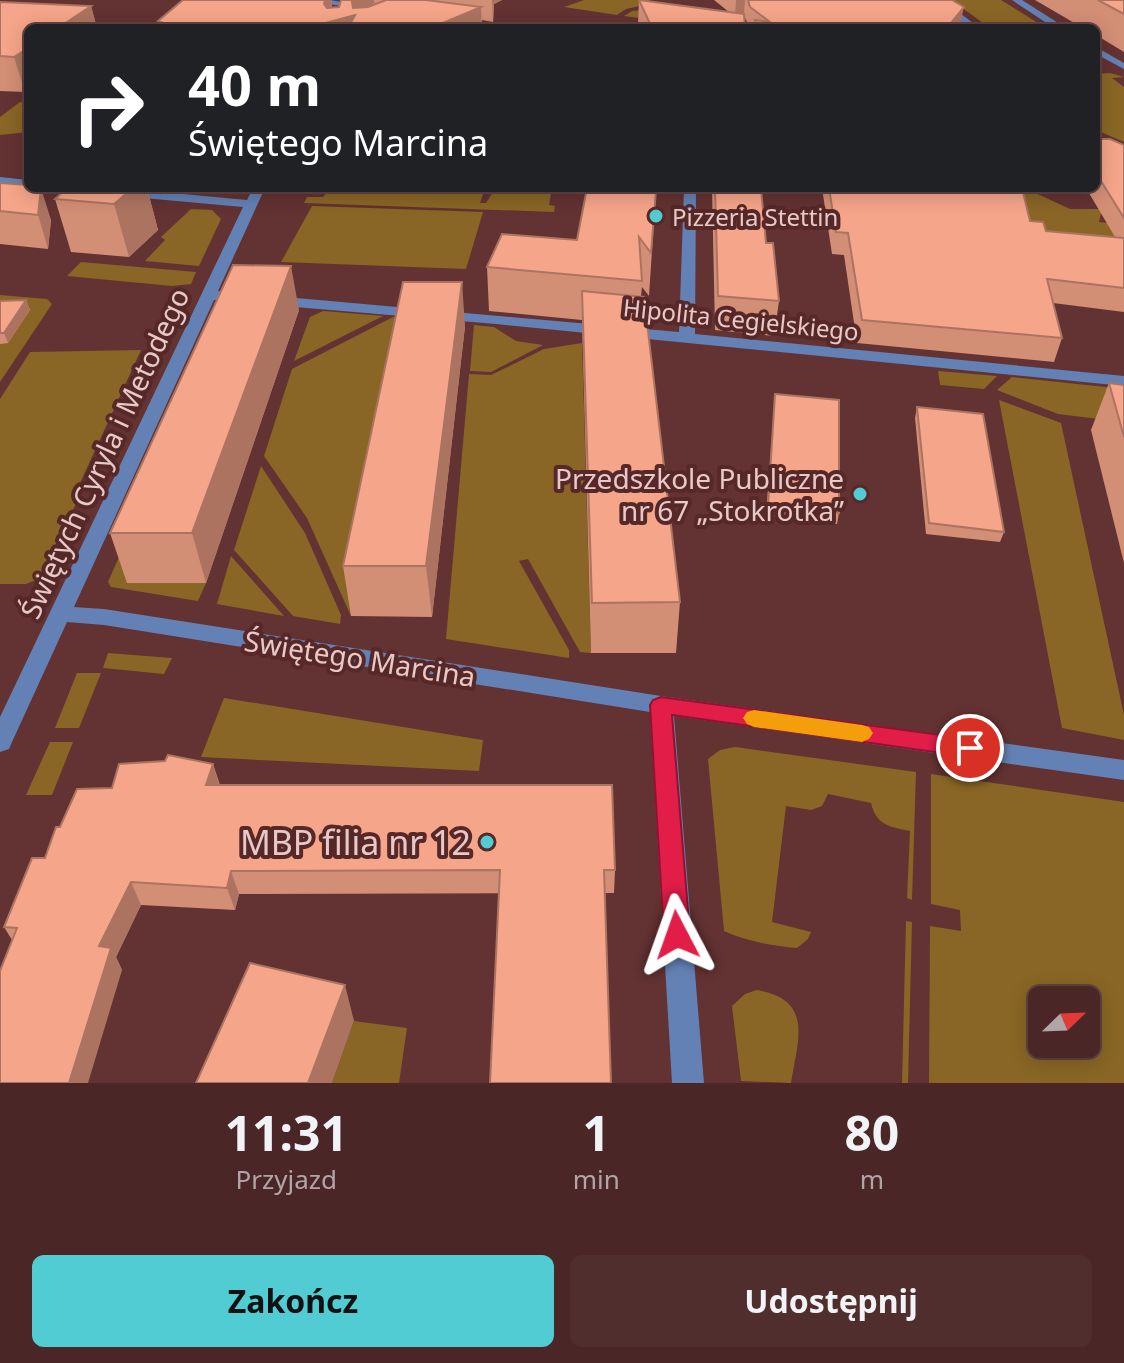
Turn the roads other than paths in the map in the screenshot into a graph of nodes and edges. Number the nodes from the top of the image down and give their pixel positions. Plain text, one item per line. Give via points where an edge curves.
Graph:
1 (306, 0) edge
2 (936, 0) edge
3 (1043, 0) edge
4 (1018, 1) edge
5 (341, 3) junction
6 (381, 9) edge
7 (338, 16) edge
8 (443, 19) edge
9 (478, 24) edge
10 (969, 24) edge
11 (1055, 24) edge
12 (1113, 49) edge
13 (1100, 50) edge
14 (1100, 53) edge
15 (1123, 67) edge
16 (1100, 69) edge
17 (0, 181) edge
18 (24, 184) edge
19 (166, 192) edge
20 (690, 192) edge
21 (255, 196) edge
22 (209, 295) junction
23 (687, 337) junction
24 (1124, 381) edge
25 (60, 614) junction
26 (661, 705) junction
27 (0, 742) edge
28 (1124, 770) edge
29 (688, 1083) edge

1 - 5 street
2 - 10 street
3 - 4 street
4 - 11 street
5 - 6 street
5 - 7 street
8 - 9 street
12 - 13 street
14 - 15 street
15 - 16 street
17 - 18 street
19 - 21 street
20 - 23 street
21 - 22 street, Świętych Cyryla i Metodego
22 - 23 street, Hipolita Cegielskiego
22 - 25 street, Świętych Cyryla i Metodego
23 - 24 street, Hipolita Cegielskiego
25 - 26 street, Świętego Marcina
25 - 27 street, Świętych Cyryla i Metodego
26 - 28 street, Świętego Marcina
26 - 29 street

